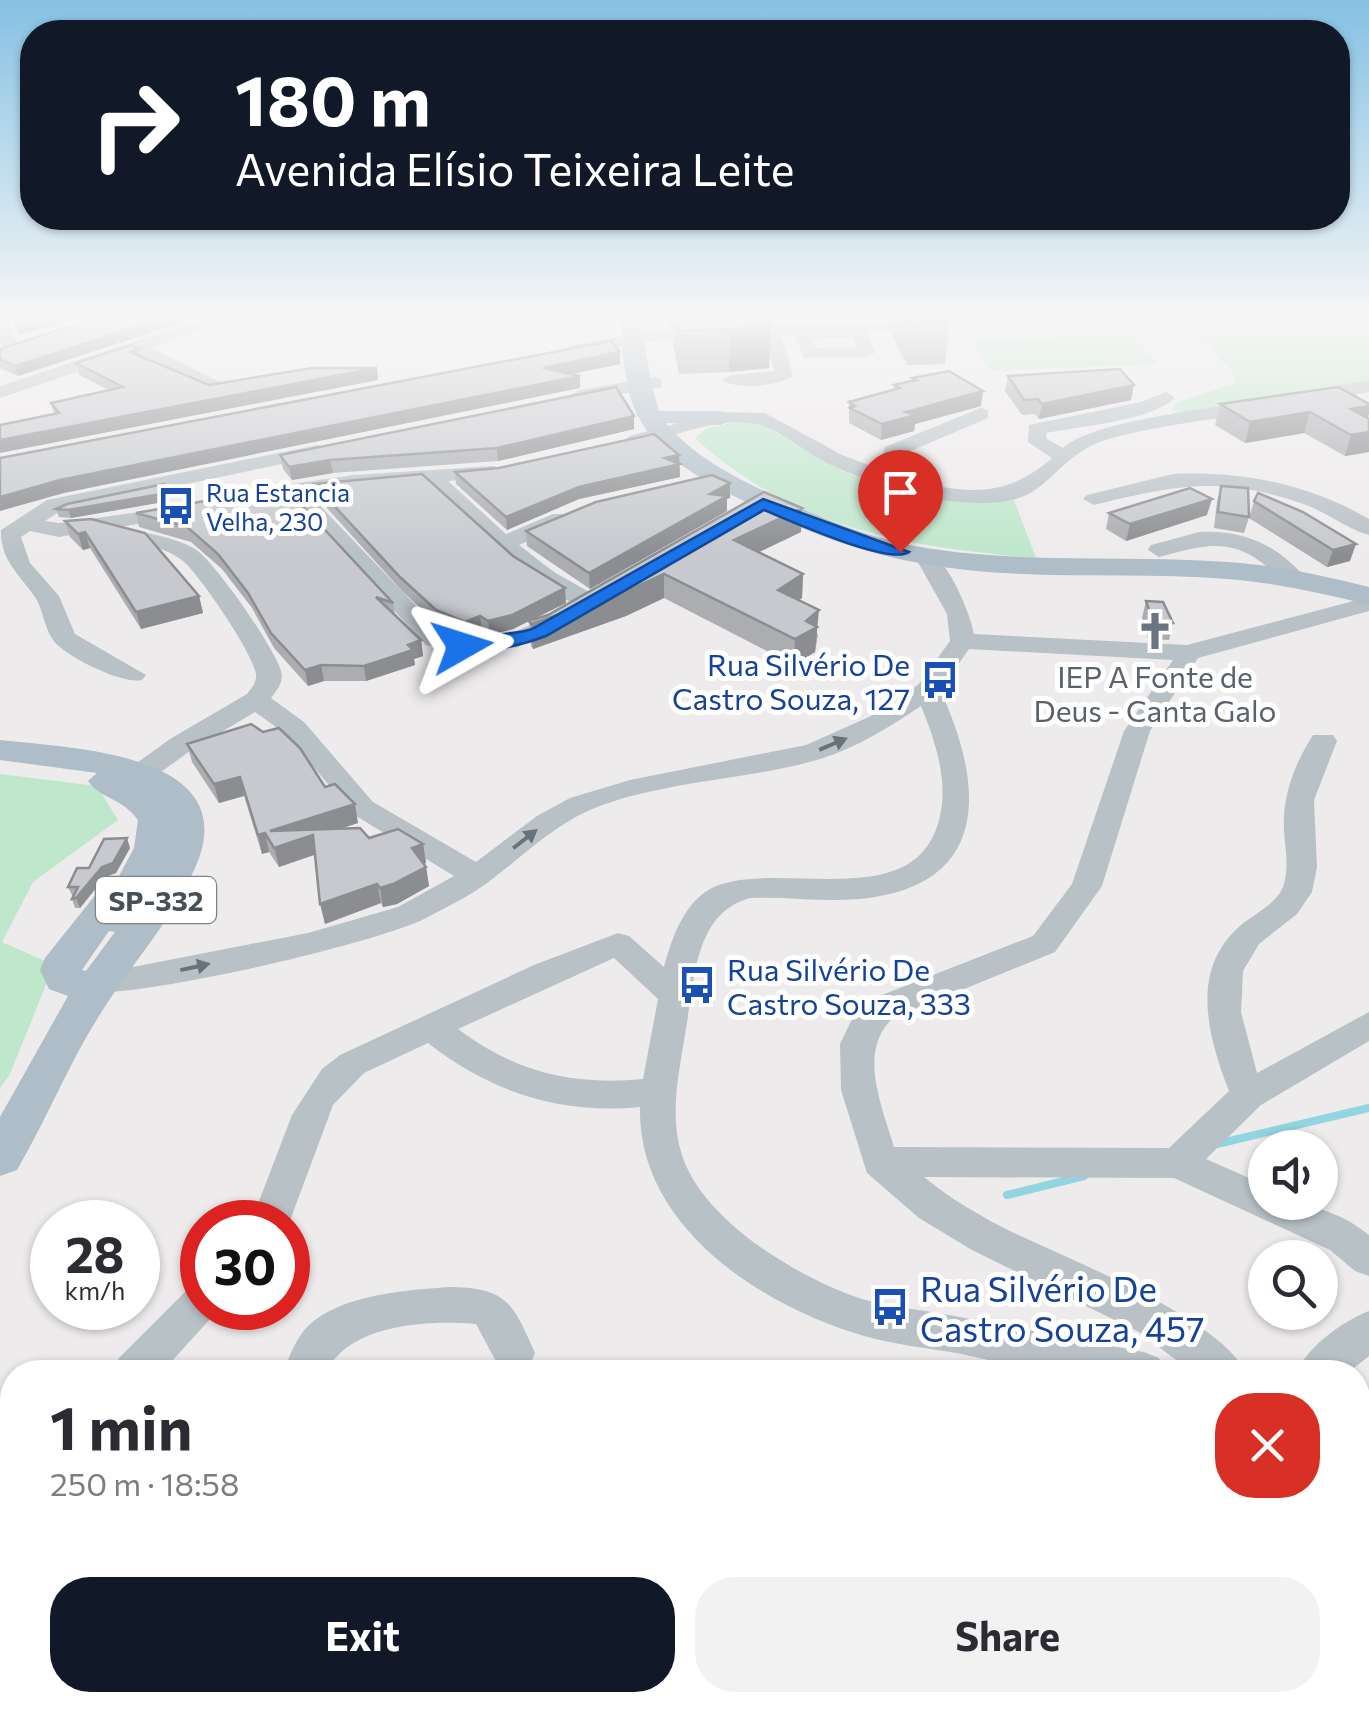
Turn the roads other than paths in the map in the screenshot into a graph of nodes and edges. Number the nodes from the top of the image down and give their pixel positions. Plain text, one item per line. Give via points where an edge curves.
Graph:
1 (580, 397) edge
2 (647, 397) edge
3 (1310, 397) edge
4 (1346, 397) edge
5 (1166, 398) dead end
6 (555, 402) edge
7 (1369, 410) edge
8 (981, 414) dead end
9 (721, 418) joint
10 (669, 427) junction
11 (344, 446) edge
12 (608, 447) edge
13 (1062, 456) junction
14 (517, 468) edge
15 (431, 477) junction
16 (726, 480) junction
17 (890, 481) junction
18 (679, 485) edge
19 (293, 489) junction
20 (1094, 499) dead end
21 (228, 501) edge
22 (192, 508) edge
23 (577, 511) edge
24 (31, 518) junction
25 (105, 523) junction
26 (1369, 528) edge
27 (504, 544) junction
28 (1160, 550) dead end
29 (926, 557) junction
30 (1288, 572) junction
31 (1369, 596) edge
32 (1369, 604) edge
33 (962, 640) junction
34 (1188, 653) junction
35 (134, 674) dead end
36 (926, 690) junction
37 (258, 698) junction
38 (1323, 741) dead end
39 (180, 745) junction
40 (0, 750) edge
41 (0, 764) edge
42 (131, 780) junction
43 (183, 808) junction
44 (476, 877) junction
45 (86, 982) junction
46 (676, 997) junction
47 (1369, 1025) edge
48 (433, 1028) junction
49 (658, 1092) junction
50 (1248, 1094) junction
51 (0, 1110) edge
52 (0, 1158) edge
53 (880, 1162) junction
54 (1178, 1163) junction
55 (1248, 1194) edge
56 (279, 1200) edge
57 (1310, 1220) edge
58 (1361, 1240) edge
59 (180, 1325) edge
60 (1369, 1330) edge
61 (514, 1352) dead end
62 (146, 1360) edge
63 (310, 1360) edge
64 (1083, 1360) edge
65 (1208, 1360) edge
66 (1333, 1360) edge

1 - 6 street
2 - 10 main road via 648,412
3 - 13 street via 1116,432
4 - 7 street
5 - 13 street via 1036,428 1038,442
8 - 17 street via 892,451
9 - 10 main road
9 - 17 street via 774,421 835,459
10 - 12 street
10 - 16 main road
11 - 24 street via 65,503
13 - 17 street via 1040,480 1002,495 948,494
14 - 15 street
15 - 19 street
15 - 27 street
16 - 18 street
16 - 29 main road via 754,508
19 - 21 street
19 - 27 street via 428,635 446,643 518,640 597,598 550,583
20 - 26 street via 1166,481 1230,482 1301,498
22 - 25 street
23 - 27 street
24 - 25 street via 47,529
24 - 35 street via 8,538 19,565 47,596 64,638
25 - 37 street via 119,534 191,556 262,656 269,673
28 - 30 street via 1201,536 1232,538 1262,549
29 - 30 main road
29 - 33 street via 959,614
30 - 31 main road
32 - 34 street
33 - 34 street
33 - 36 street
34 - 53 street via 1137,730 1087,886 1044,944 921,990 866,1022 857,1044 860,1090
44 -> 36 street via 580,804 814,752 878,723
36 - 46 street via 948,740 956,804 954,829 932,860 870,889 732,890 705,908 690,934
37 - 39 street
37 - 44 street via 294,728 363,808
38 - 50 street via 1300,789 1301,878 1294,901 1246,938 1226,964 1226,1031
39 - 42 street
39 - 43 street via 172,761
40 - 42 main road
41 - 42 main road
42 - 43 main road via 172,791
42 - 45 main road, SP-332 via 156,820 152,848
43 - 45 main road, SP-332 via 188,829 178,864
45 -> 44 street via 133,980 371,928
45 - 51 main road, SP-332
45 - 52 main road, SP-332
46 - 48 street via 618,944
46 - 49 street
47 - 50 street
48 - 49 street via 477,1059 549,1092 593,1098
48 - 56 street via 352,1064 324,1089
49 - 64 street via 660,1140 687,1200 709,1228 786,1284 851,1314
50 - 54 street
53 - 54 street
53 - 65 street via 933,1207 1154,1319
54 - 55 street
57 - 58 street
59 - 62 street
60 - 66 street
61 - 63 street via 488,1308 442,1307 337,1330

